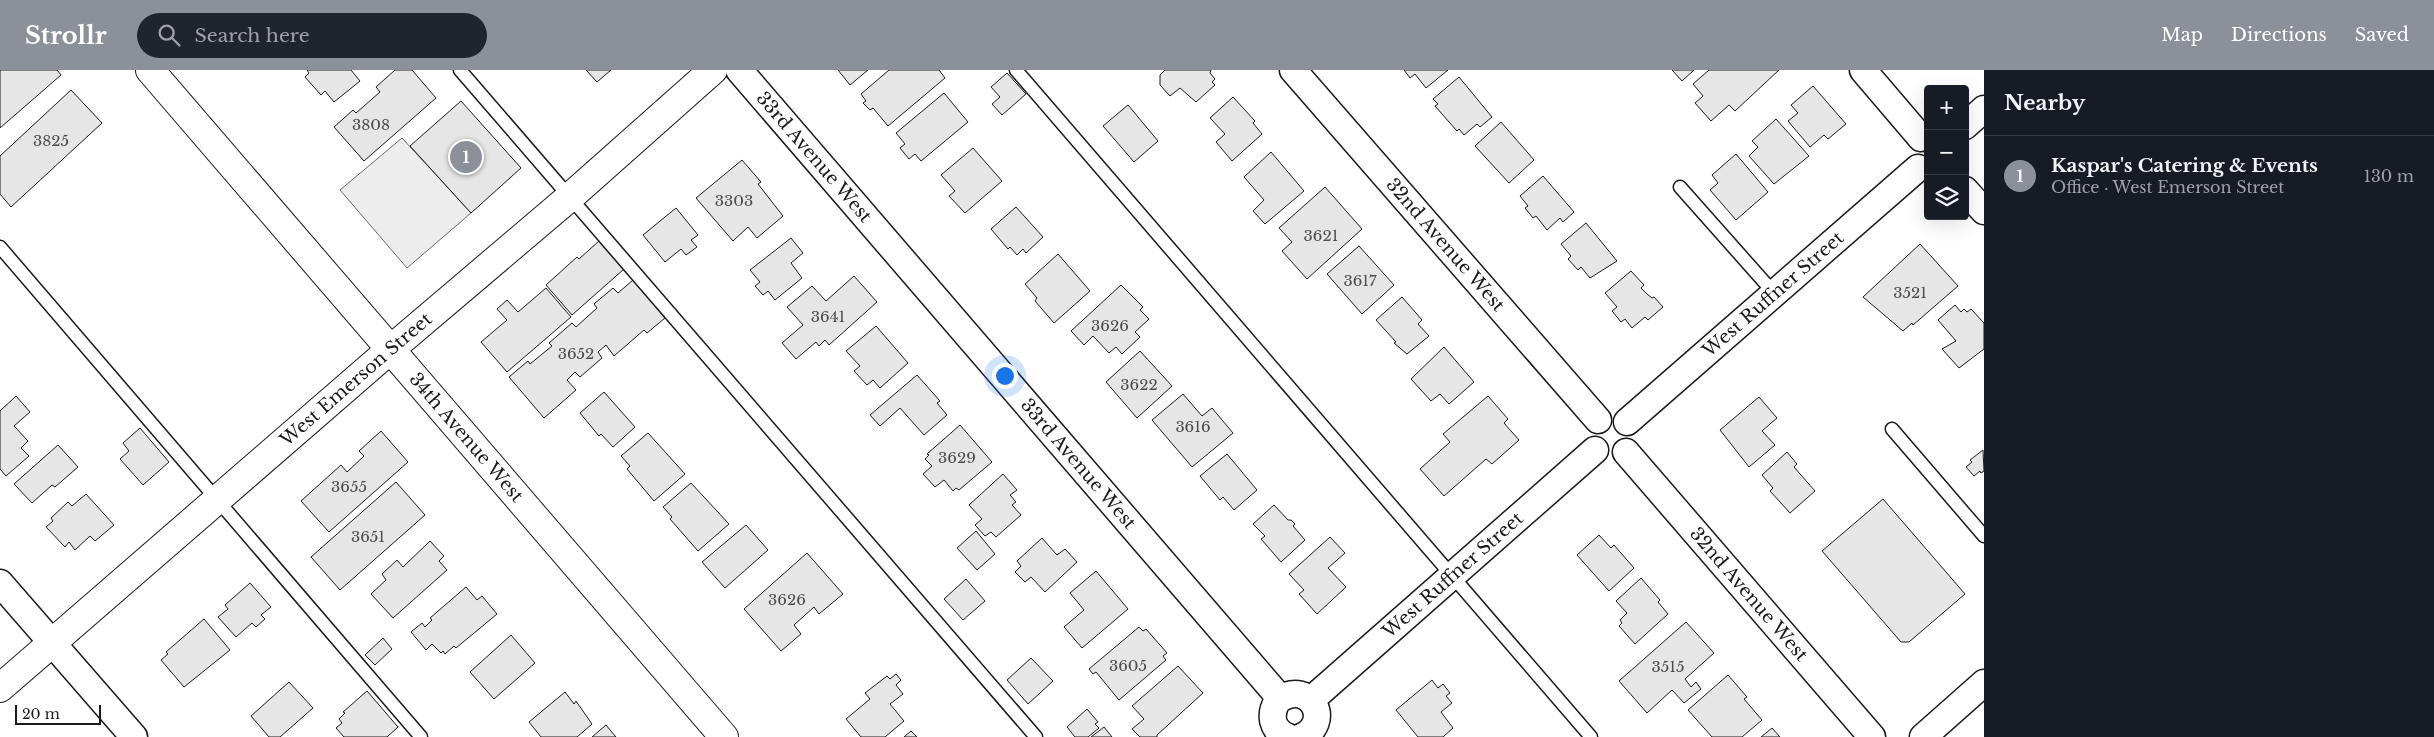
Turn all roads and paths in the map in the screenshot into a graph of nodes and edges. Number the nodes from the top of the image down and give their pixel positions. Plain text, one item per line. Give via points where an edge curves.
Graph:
1 (150, 70) edge
2 (460, 70) edge
3 (713, 70) edge
4 (739, 70) edge
5 (1016, 70) edge
6 (1293, 70) edge
7 (1862, 70) edge
8 (1984, 110) edge
9 (1969, 123) edge
10 (1924, 136) edge
11 (1923, 171) edge
12 (1680, 187) dead end
13 (1969, 194) edge
14 (570, 197) junction
15 (1984, 211) edge
16 (0, 247) edge
17 (1774, 294) junction
18 (390, 349) junction
19 (1598, 420) junction
20 (1627, 422) junction
21 (1892, 429) dead end
22 (1595, 450) junction
23 (1626, 452) junction
24 (218, 501) junction
25 (1984, 536) edge
26 (1452, 577) junction
27 (0, 583) edge
28 (52, 643) junction
29 (1984, 683) edge
30 (0, 688) edge
31 (1280, 698) junction
32 (1311, 700) junction
33 (1293, 735) edge
34 (134, 737) edge
35 (420, 737) edge
36 (724, 737) edge
37 (1036, 737) edge
38 (1591, 737) edge
39 (1872, 737) edge
40 (1923, 737) edge

1 - 18 street, 34th Avenue West
2 - 14 lane
3 - 14 street, West Emerson Street
4 - 31 street, 33rd Avenue West
5 - 26 lane
6 - 19 street, 32nd Avenue West
7 - 10 street
8 - 9 street
10 - 11 street via 1914,145 1913,152
11 - 17 street, West Ruffner Street
12 - 17 lane
13 - 15 street
14 - 18 street, West Emerson Street
14 - 37 lane
16 - 24 lane
17 - 20 street, West Ruffner Street
18 - 24 street, West Emerson Street
18 - 36 street, 34th Avenue West
19 - 20 street via 1609,415
19 - 22 street via 1590,435
20 - 23 street via 1633,437
21 - 25 lane
22 - 23 street via 1610,458
22 - 26 street, West Ruffner Street
23 - 39 street, 32nd Avenue West
24 - 28 street, West Emerson Street
24 - 35 lane
26 - 32 street, West Ruffner Street
26 - 38 lane
27 - 28 street
28 - 30 street, West Emerson Street
28 - 34 street
29 - 40 street
31 - 32 street via 1300,693
31 - 33 street via 1274,706 1272,721
32 - 33 street via 1316,723

